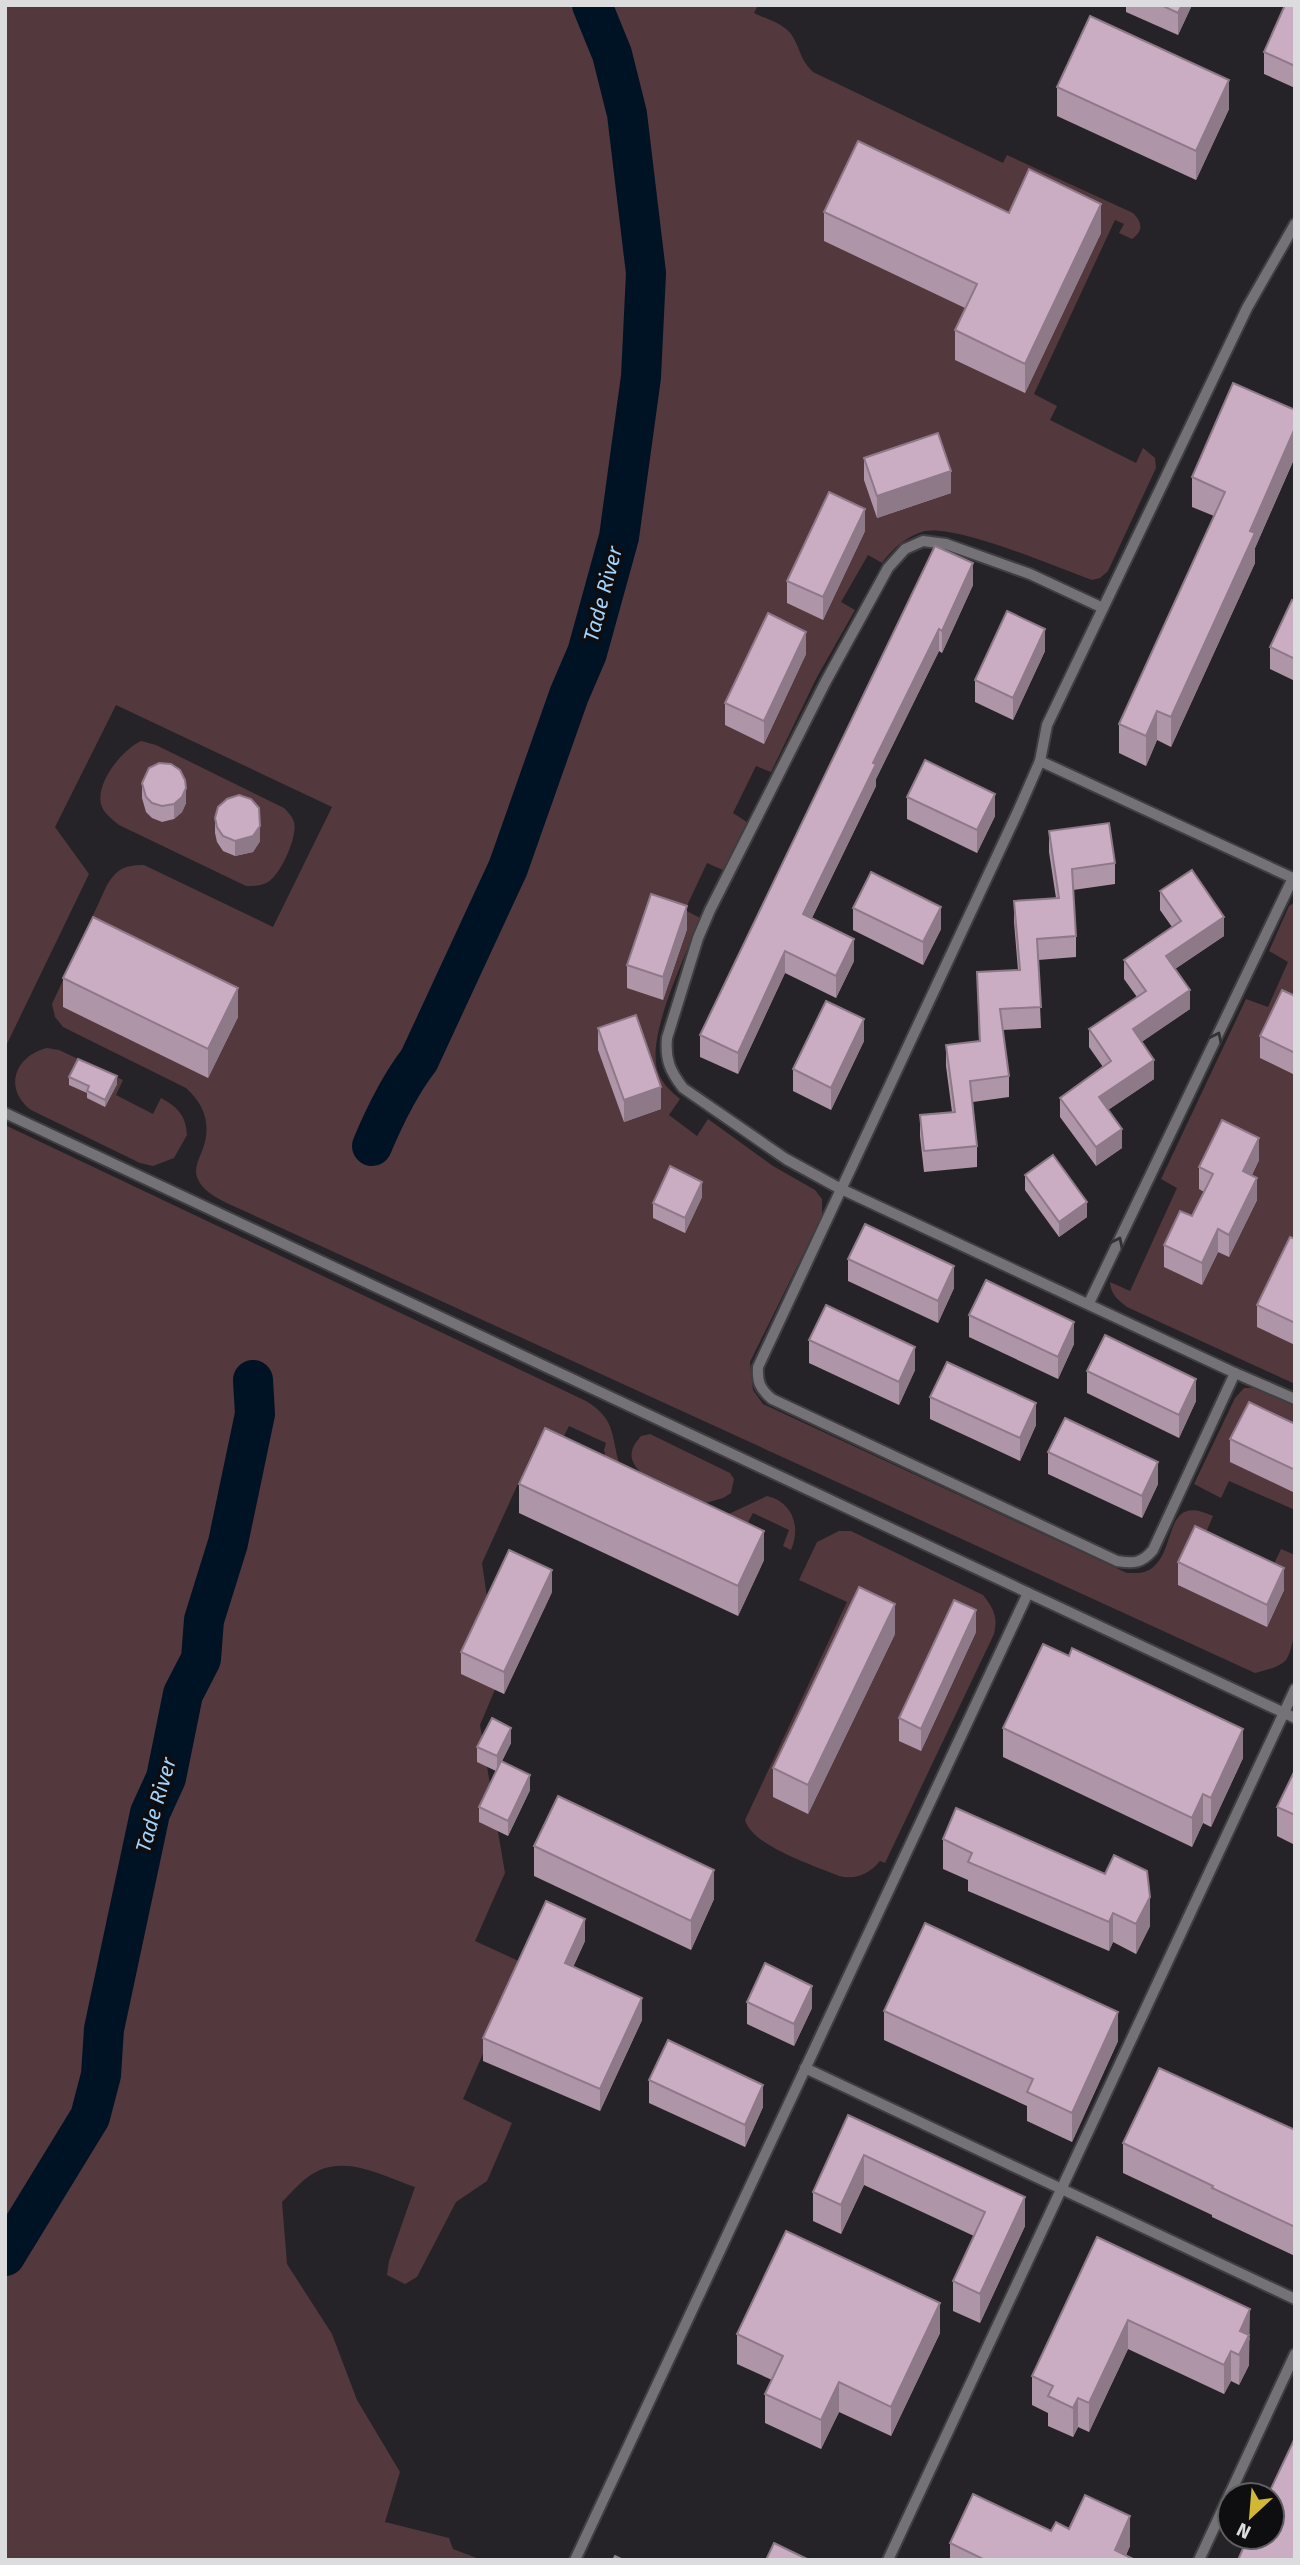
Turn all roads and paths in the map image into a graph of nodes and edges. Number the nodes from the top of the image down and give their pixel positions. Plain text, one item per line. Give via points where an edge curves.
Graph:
1 (1295, 224) edge
2 (1103, 607) junction
3 (1040, 761) junction
4 (1294, 879) edge
5 (5, 1112) edge
6 (839, 1188) junction
7 (1089, 1303) junction
8 (1235, 1373) junction
9 (1295, 1399) edge
10 (1028, 1593) junction
11 (1295, 1689) edge
12 (1284, 1713) junction
13 (1295, 1718) edge
14 (805, 2068) junction
15 (1062, 2189) junction
16 (1295, 2299) edge
17 (1295, 2354) edge
18 (575, 2560) edge
19 (888, 2560) edge
20 (1199, 2560) edge

1 - 2 lane via 1247,308
2 - 3 lane via 1047,725
2 - 6 lane via 946,544 923,541 905,549 888,568 826,681 706,919 667,1038 670,1072 702,1102 786,1159
3 - 4 lane
3 - 6 lane
7 -> 4 lane
5 - 10 lane
6 - 7 lane
6 - 8 lane via 758,1367 762,1391 1117,1561 1133,1564 1145,1560 1153,1550
7 - 8 lane
8 - 9 lane
10 - 12 lane
10 - 14 lane
11 - 12 lane
12 - 13 lane
12 - 15 lane
14 - 15 lane
14 - 18 lane
15 - 16 lane
15 - 19 lane
17 - 20 lane

